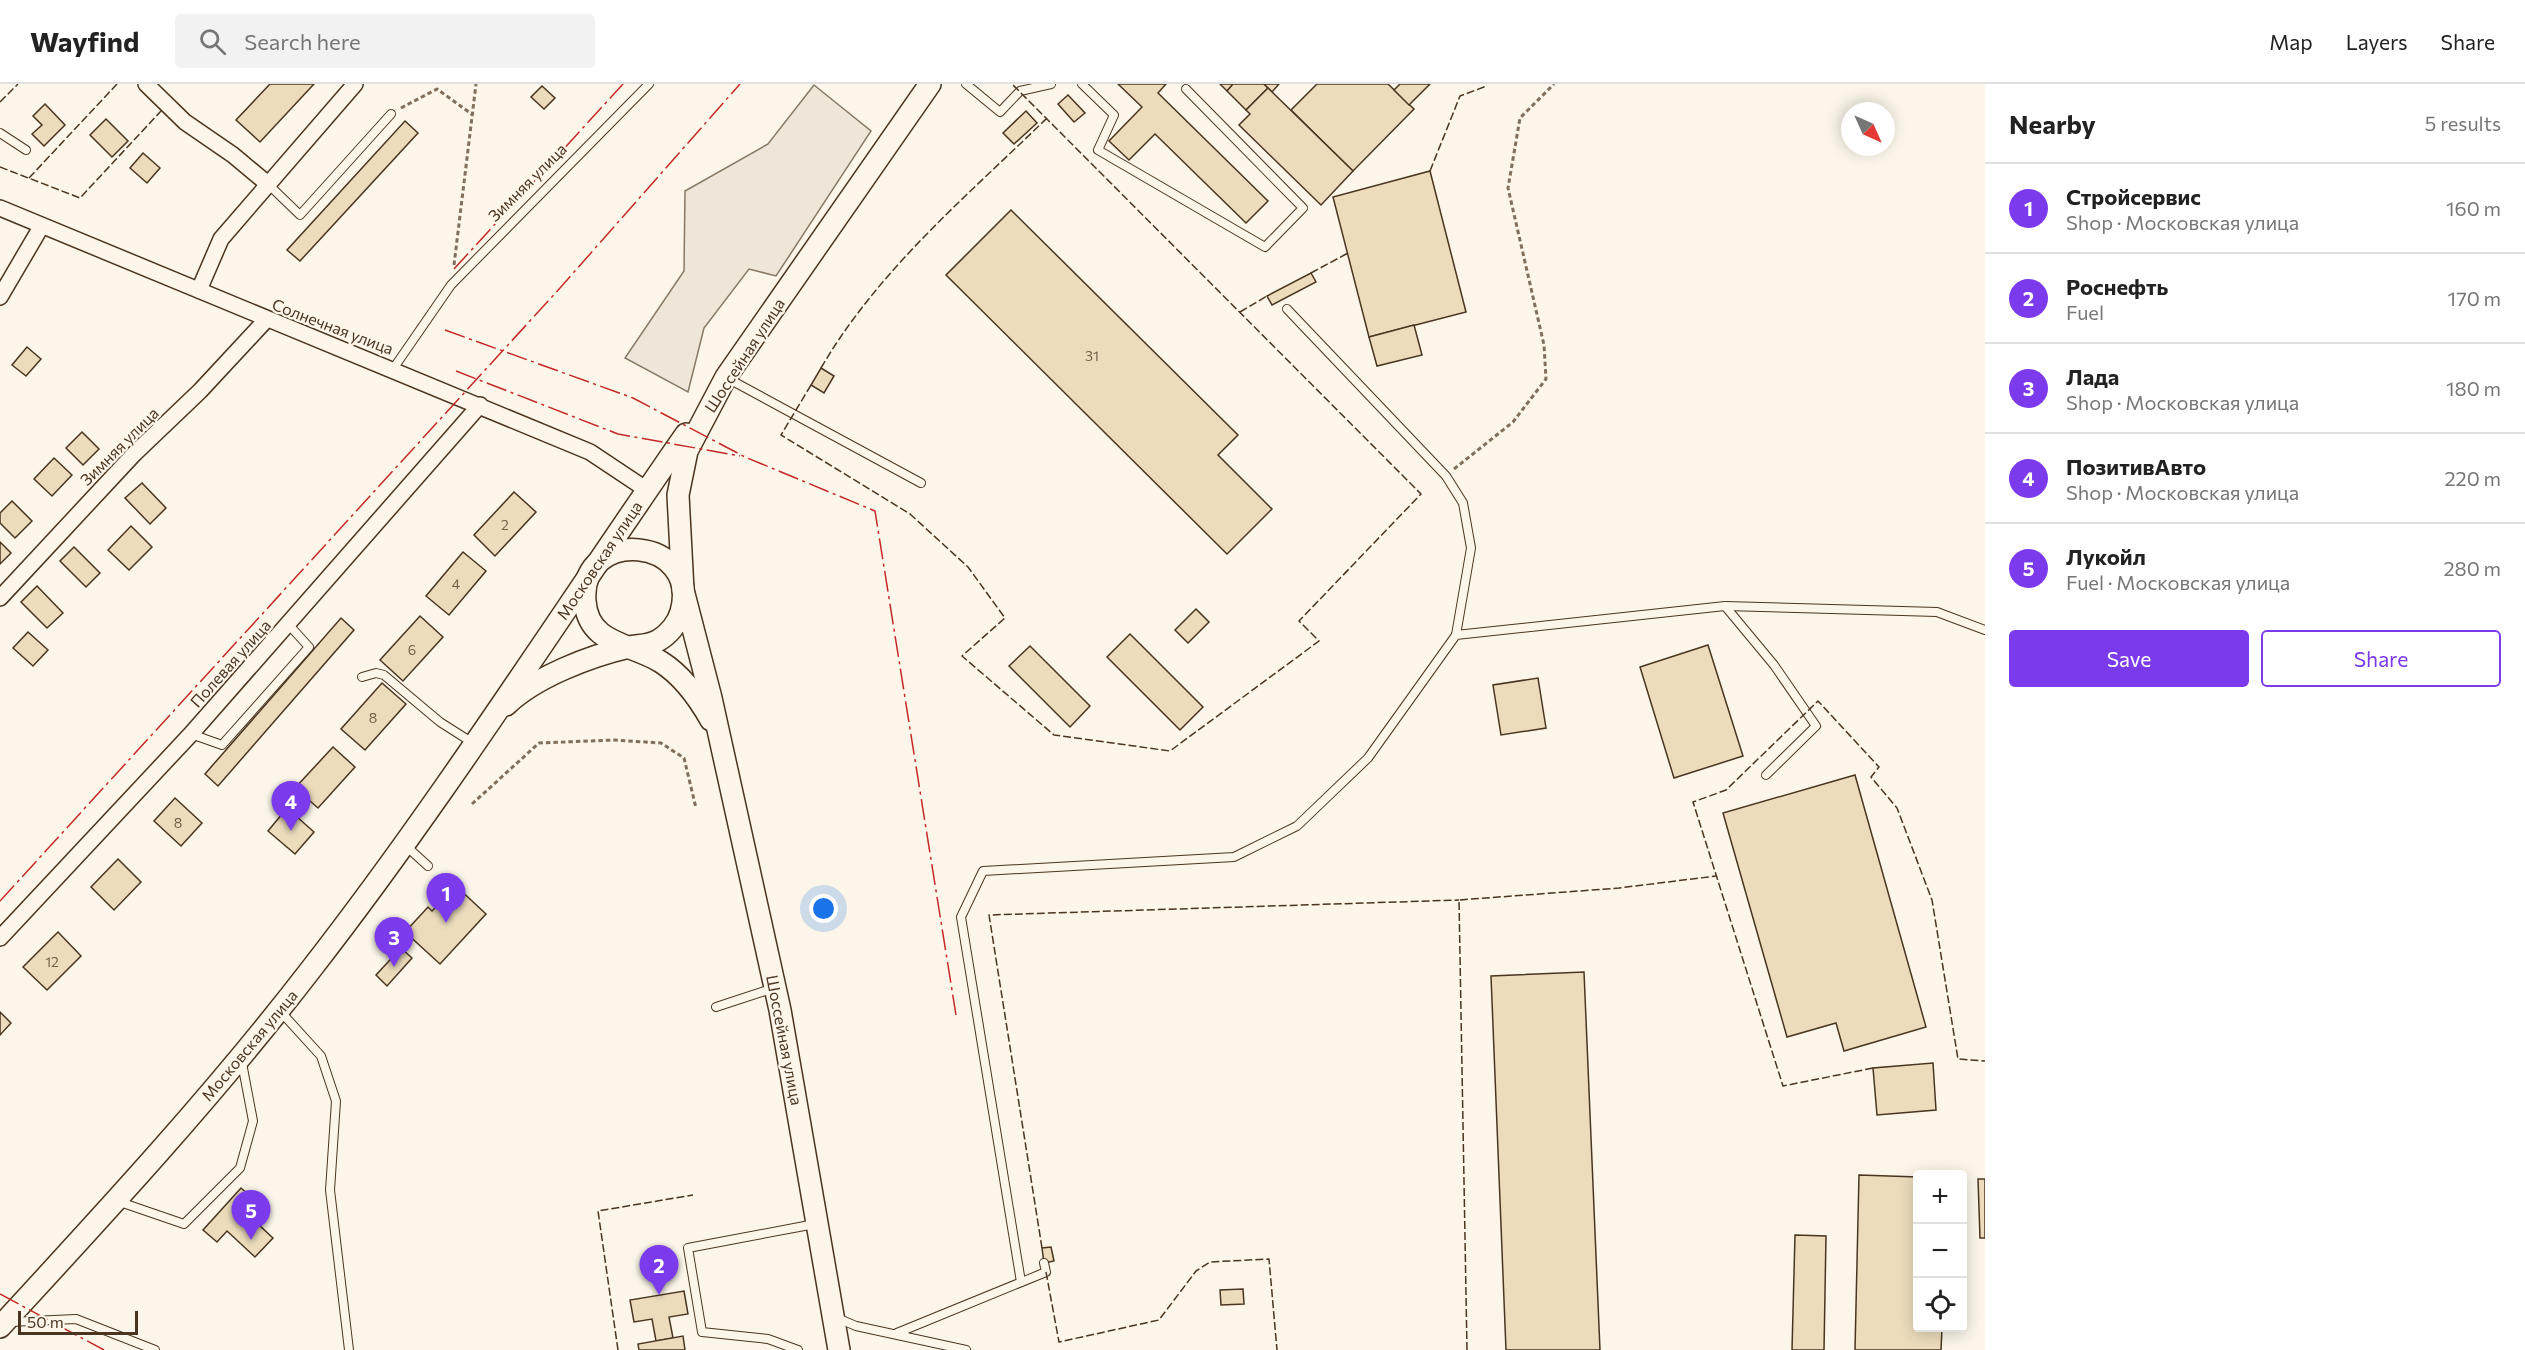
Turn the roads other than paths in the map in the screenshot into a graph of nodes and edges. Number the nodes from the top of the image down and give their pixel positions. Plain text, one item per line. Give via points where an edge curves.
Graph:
1 (146, 84) edge
2 (355, 84) edge
3 (649, 84) edge
4 (930, 84) edge
5 (966, 84) edge
6 (1051, 84) edge
7 (1082, 84) edge
8 (1186, 89) dead end
9 (391, 114) road end
10 (0, 133) edge
11 (26, 150) dead end
12 (268, 184) junction
13 (0, 208) edge
14 (41, 227) junction
15 (199, 290) junction
16 (0, 297) edge
17 (1287, 309) dead end
18 (266, 320) junction
19 (393, 369) junction
20 (726, 377) junction
21 (480, 405) junction
22 (921, 483) dead end
23 (647, 490) junction
24 (593, 569) junction
25 (683, 590) junction
26 (0, 598) edge
27 (1725, 606) junction
28 (288, 624) junction
29 (1985, 630) edge
30 (1456, 635) junction
31 (630, 647) junction
32 (362, 677) dead end
33 (718, 733) junction
34 (191, 734) junction
35 (473, 743) junction
36 (1766, 775) dead end
37 (404, 843) junction
38 (428, 866) dead end
39 (0, 938) edge
40 (775, 988) junction
41 (716, 1007) dead end
42 (279, 1010) junction
43 (240, 1058) junction
44 (116, 1200) junction
45 (819, 1223) junction
46 (1044, 1263) dead end
47 (1021, 1282) junction
48 (836, 1317) junction
49 (2, 1322) edge
50 (897, 1333) junction
51 (155, 1350) edge
52 (350, 1350) edge
53 (798, 1350) edge
54 (839, 1350) edge
55 (966, 1350) edge

1 - 12 street via 185,122
2 - 12 street
3 - 19 lane, Зимняя улица via 451,285
4 - 20 main road, Шоссейная улица
5 - 6 lane via 1000,112 1020,91
7 - 8 lane via 1114,115 1098,150 1265,248 1304,208
9 - 12 lane via 300,215
10 - 11 lane
12 - 15 street via 221,239
13 - 14 street, Солнечная улица
14 - 15 street, Солнечная улица
14 - 16 street
15 - 18 street, Солнечная улица
17 - 30 lane via 1446,476 1463,503 1471,548
18 - 19 street, Солнечная улица
18 - 26 street, Зимняя улица
19 - 21 street, Солнечная улица
20 - 22 lane
20 - 23 main road, Московская улица
20 - 25 main road, Шоссейная улица via 697,429 681,473 678,495
21 - 23 street, Солнечная улица via 590,452
21 - 28 street, Полевая улица
23 - 24 main road, Московская улица
24 - 25 main road via 613,552 645,550 672,566
24 - 31 main road via 584,598 590,622 607,639
24 - 35 main road, Московская улица
25 - 31 main road, Московская улица via 681,614 668,633 647,645
25 - 33 main road, Шоссейная улица
27 - 29 lane via 1937,612
27 - 30 lane
27 - 36 lane via 1774,665 1816,726
28 - 34 street, Полевая улица
28 - 34 lane via 309,647 222,745
30 - 47 lane via 1368,758 1287,831 1234,857 983,871 961,917
31 - 33 main road, Шоссейная улица via 677,674 702,704
31 - 35 main road, Московская улица via 573,665 532,685 500,712
32 - 35 lane via 384,675 440,722
33 - 40 main road, Шоссейная улица
34 - 39 street, Полевая улица
35 - 37 main road, Московская улица
37 - 38 lane
37 - 42 main road, Московская улица
40 - 41 lane
40 - 45 main road, Шоссейная улица
42 - 43 main road, Московская улица
42 - 52 lane via 321,1056 336,1101 330,1190
43 - 44 main road, Московская улица
43 - 44 lane via 253,1121 240,1168 184,1224
44 - 49 main road, Московская улица
45 - 48 main road, Шоссейная улица
45 - 53 lane via 688,1248 702,1332 768,1340
46 - 47 lane via 1046,1272
47 - 50 lane
48 - 50 lane via 855,1326
48 - 54 main road, Шоссейная улица
49 - 51 lane via 76,1319
50 - 55 lane

